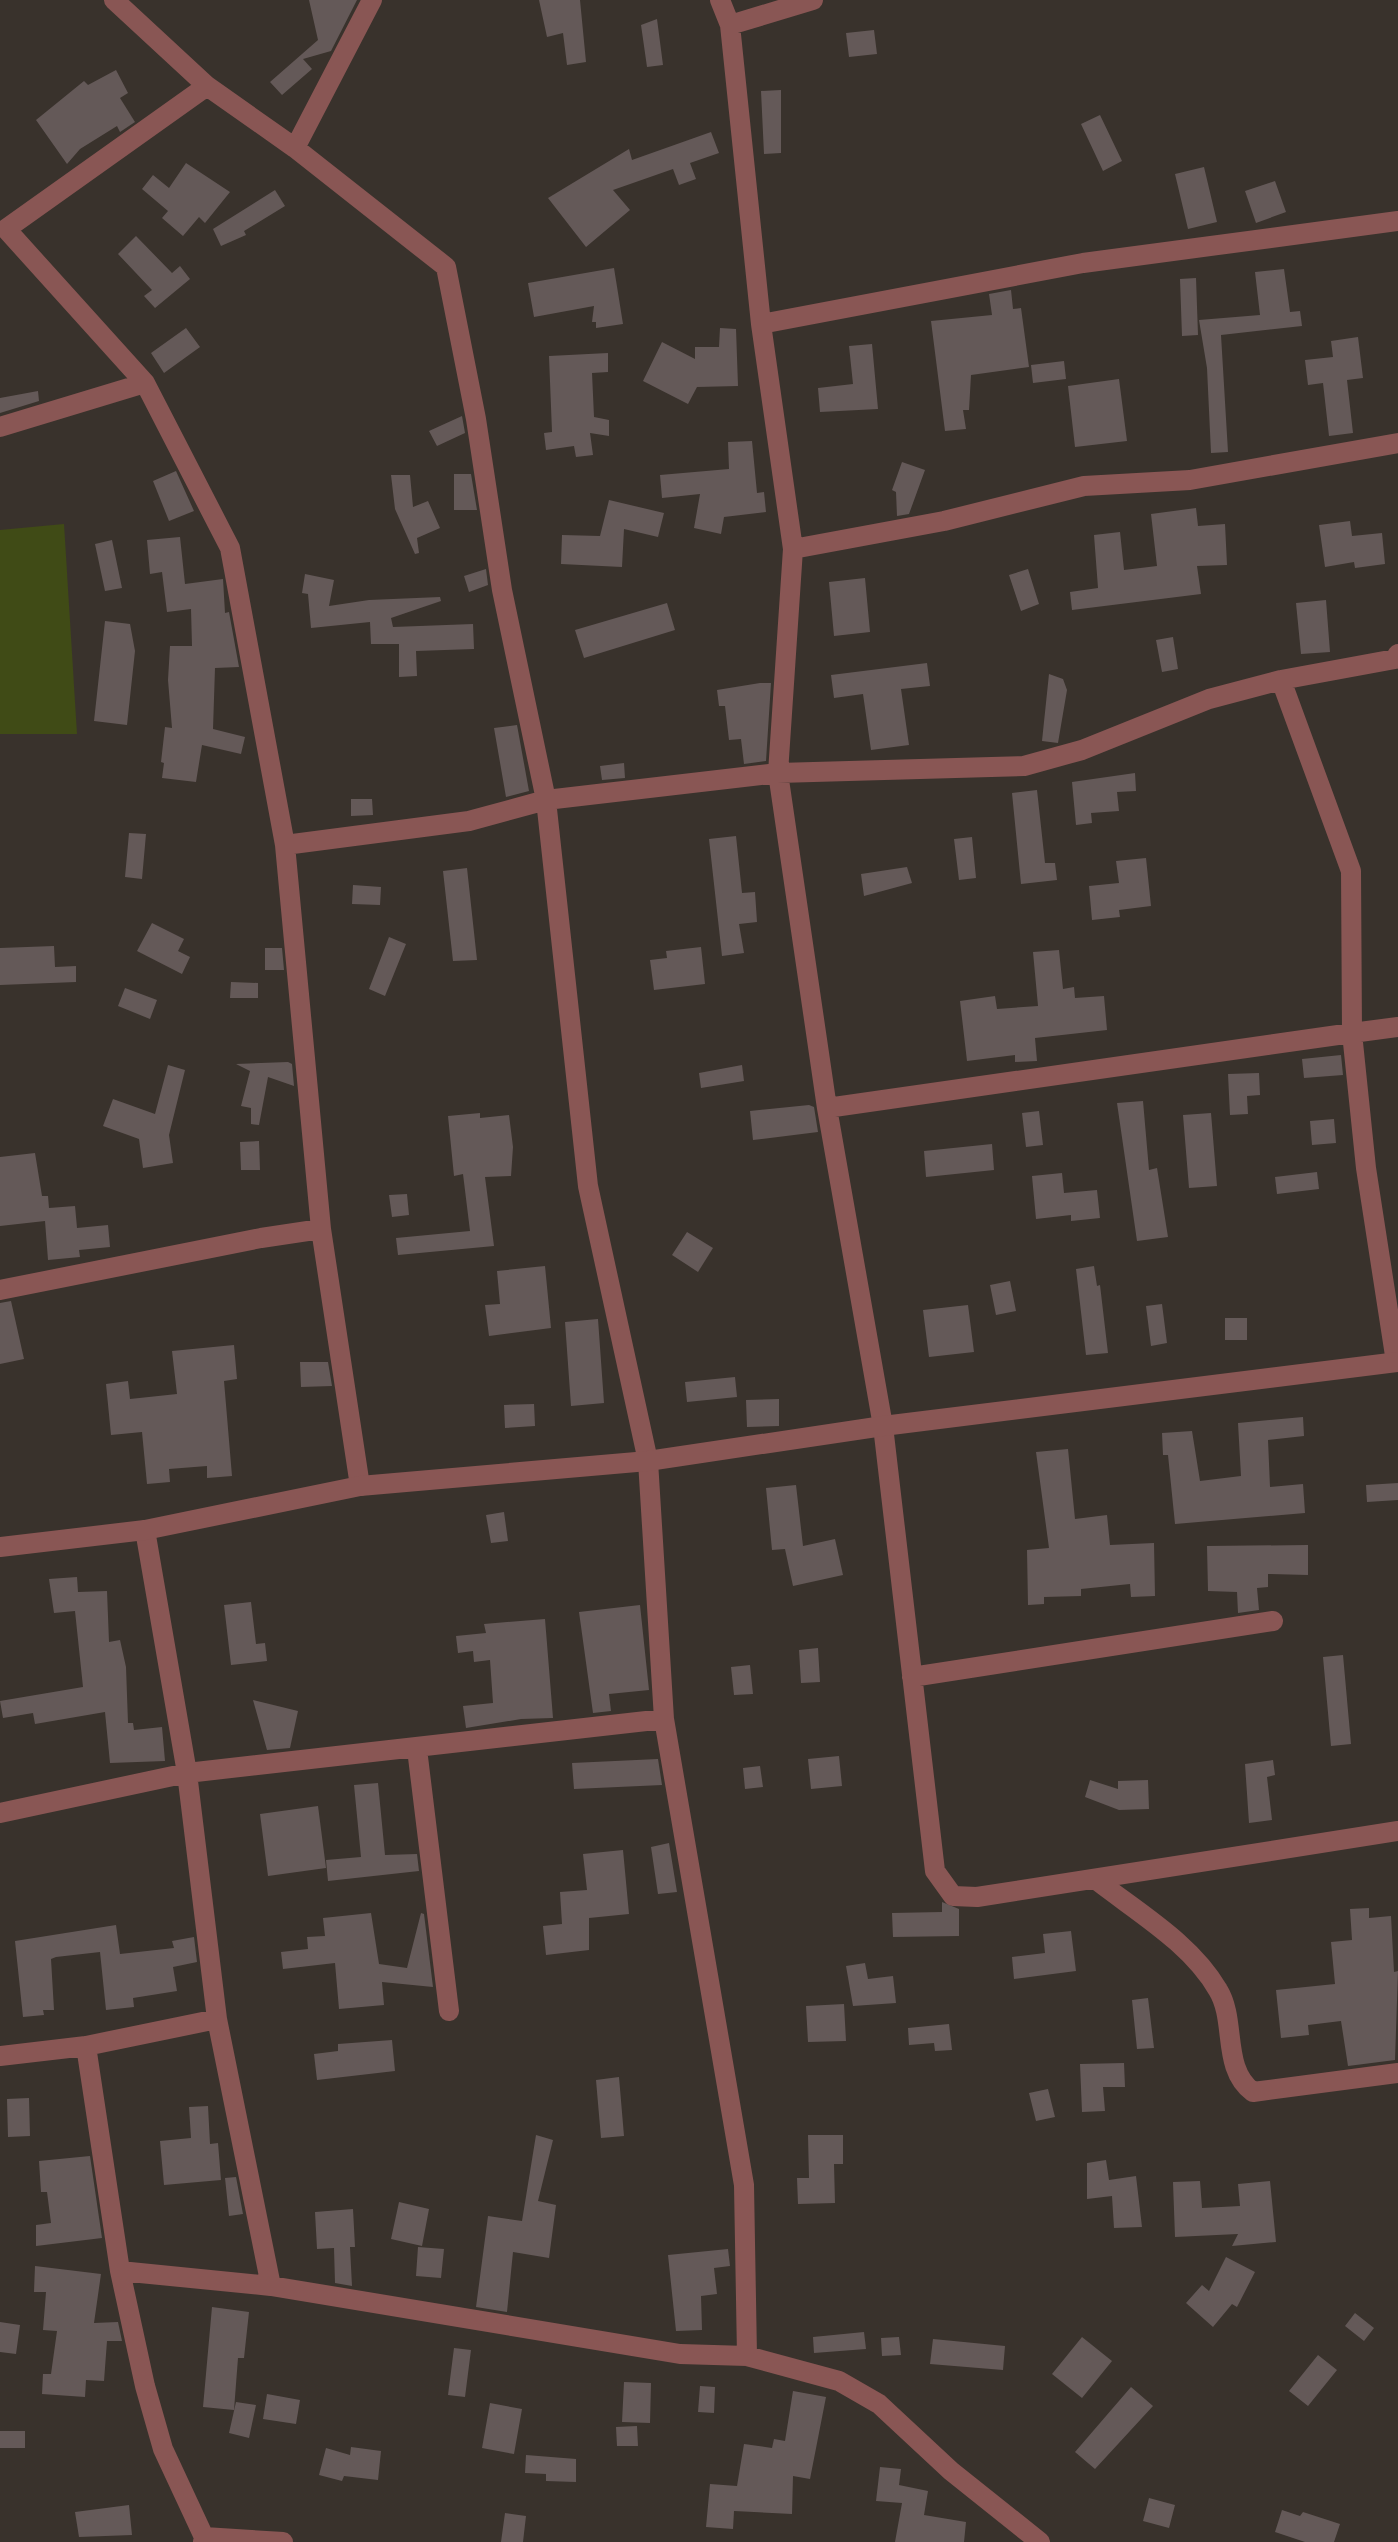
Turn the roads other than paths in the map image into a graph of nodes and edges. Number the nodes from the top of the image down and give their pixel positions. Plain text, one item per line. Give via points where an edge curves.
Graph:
1 (114, 0) edge
2 (372, 0) edge
3 (720, 0) edge
4 (813, 0) edge
5 (730, 25) junction
6 (207, 86) junction
7 (295, 148) junction
8 (1398, 221) edge
9 (2, 229) edge
10 (761, 324) junction
11 (145, 383) junction
12 (0, 427) edge
13 (1398, 443) edge
14 (793, 549) junction
15 (1398, 654) edge
16 (1281, 680) junction
17 (778, 773) junction
18 (546, 800) junction
19 (285, 845) junction
20 (1398, 1027) edge
21 (1352, 1033) junction
22 (827, 1108) junction
23 (321, 1229) junction
24 (0, 1290) edge
25 (1397, 1362) edge
26 (883, 1426) junction
27 (648, 1461) junction
28 (360, 1486) junction
29 (145, 1530) junction
30 (0, 1547) edge
31 (1273, 1621) dead end
32 (912, 1677) junction
33 (664, 1719) junction
34 (417, 1749) junction
35 (187, 1773) junction
36 (0, 1813) edge
37 (1398, 1831) edge
38 (1095, 1879) junction
39 (449, 2011) dead end
40 (217, 2019) junction
41 (86, 2046) junction
42 (0, 2056) edge
43 (1398, 2073) edge
44 (120, 2271) junction
45 (271, 2286) junction
46 (747, 2356) junction
47 (204, 2540) edge
48 (283, 2542) edge
49 (1040, 2542) edge

1 - 6 street
2 - 7 street
3 - 5 street
4 - 5 street
5 - 10 street
6 - 7 street
6 - 9 street
7 - 18 street via 446,267 502,590
8 - 10 street via 1083,263
9 - 11 street
10 - 14 street
11 - 12 street
11 - 19 street via 230,548
13 - 14 street via 1190,480 1084,486 944,521
14 - 17 street
15 - 16 street via 1395,659
16 - 17 street via 1209,699 1082,750 1024,766
16 - 21 street via 1351,871
17 - 18 street
17 - 22 street
18 - 19 street via 469,821
18 - 27 street via 588,1186
19 - 23 street
20 - 21 street
21 - 22 street
21 - 25 street via 1366,1168
22 - 26 street
23 - 24 street
23 - 28 street
25 - 26 street
26 - 27 street
26 - 32 street
27 - 28 street
27 - 33 street
28 - 29 street
29 - 30 street
29 - 35 street
31 - 32 street
32 - 38 street via 935,1871 953,1896
33 - 34 street
33 - 46 street via 744,2185
34 - 35 street
34 - 39 street
35 - 36 street
35 - 40 street
37 - 38 street
38 - 43 street via 1209,1975 1221,1994 1237,2074 1253,2092
40 - 41 street
40 - 45 street
41 - 42 street
41 - 44 street
44 - 45 street
44 - 47 street via 163,2449
45 - 46 street via 680,2354
46 - 49 street via 839,2381 879,2404 951,2471
47 - 48 street

